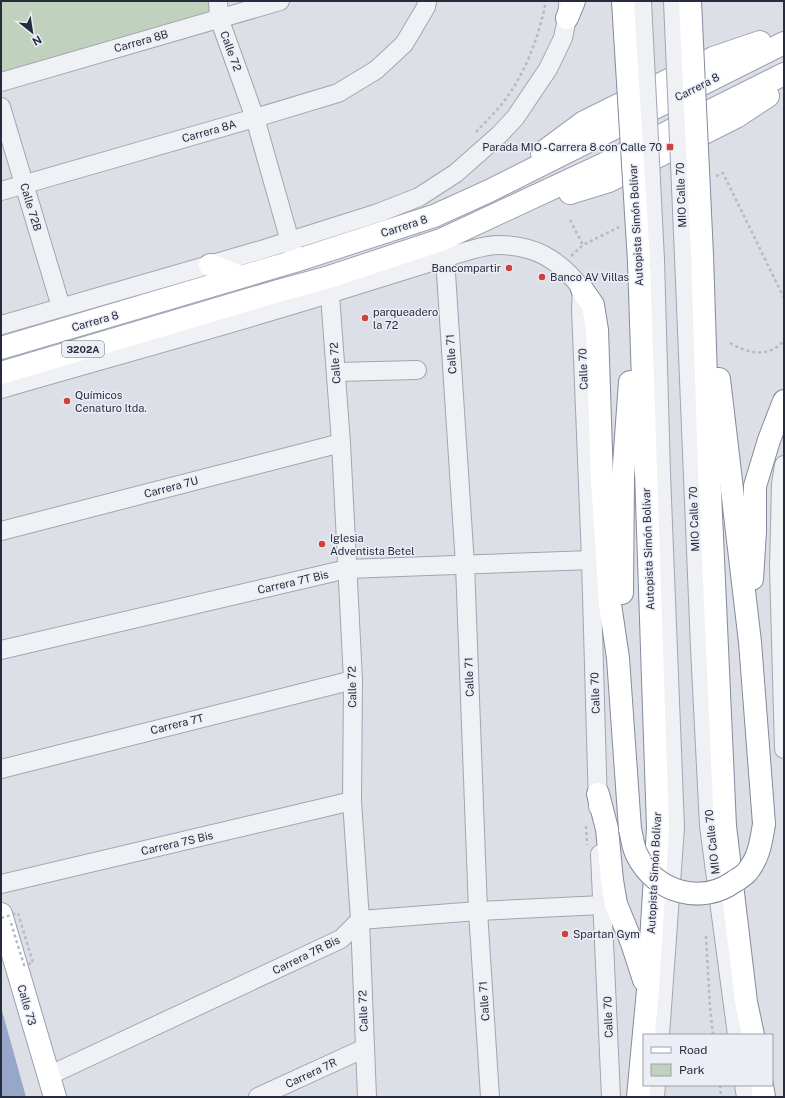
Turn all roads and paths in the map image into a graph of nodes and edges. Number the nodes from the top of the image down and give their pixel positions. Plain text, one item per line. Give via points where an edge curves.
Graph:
1 (280, 1) edge
2 (427, 1) edge
3 (546, 1) edge
4 (623, 1) edge
5 (642, 1) edge
6 (673, 1) edge
7 (690, 1) edge
8 (219, 10) edge
9 (568, 15) edge
10 (784, 34) edge
11 (784, 43) edge
12 (784, 74) edge
13 (1, 82) edge
14 (784, 86) edge
15 (1, 107) edge
16 (255, 118) junction
17 (472, 136) dead end
18 (24, 184) junction
19 (1, 191) edge
20 (489, 191) junction
21 (502, 213) junction
22 (570, 220) dead end
23 (583, 246) dead end
24 (293, 250) junction
25 (693, 256) junction
26 (445, 258) junction
27 (647, 261) junction
28 (210, 265) junction
29 (240, 277) junction
30 (330, 285) junction
31 (582, 289) junction
32 (278, 291) junction
33 (240, 302) junction
34 (62, 307) junction
35 (265, 313) junction
36 (1, 325) edge
37 (784, 340) edge
38 (730, 343) dead end
39 (1, 348) edge
40 (417, 370) dead end
41 (336, 372) junction
42 (1, 373) edge
43 (1, 389) edge
44 (784, 401) edge
45 (341, 443) junction
46 (784, 465) edge
47 (783, 484) edge
48 (1, 531) edge
49 (591, 560) junction
50 (465, 565) junction
51 (781, 567) edge
52 (347, 570) junction
53 (750, 642) junction
54 (1, 650) edge
55 (618, 658) junction
56 (353, 680) junction
57 (784, 749) edge
58 (1, 769) edge
59 (598, 794) junction
60 (352, 801) junction
61 (1, 884) edge
62 (603, 904) junction
63 (478, 911) junction
64 (6, 917) edge
65 (1, 918) edge
66 (360, 920) junction
67 (648, 990) junction
68 (644, 1034) edge
69 (660, 1034) edge
70 (737, 1034) edge
71 (753, 1034) edge
72 (643, 1044) edge
73 (365, 1048) junction
74 (48, 1076) junction
75 (656, 1086) edge
76 (720, 1086) edge
77 (744, 1086) edge
78 (762, 1086) edge
79 (54, 1097) edge
80 (258, 1097) edge
81 (367, 1097) edge
82 (490, 1097) edge
83 (611, 1097) edge
84 (638, 1097) edge
85 (655, 1097) edge
86 (721, 1097) edge
87 (746, 1097) edge
88 (764, 1097) edge

1 - 8 street, Carrera 8B
2 - 16 street, Carrera 8A via 404,44 376,70 338,93
3 - 17 path via 536,38 520,75 501,104
4 - 27 main road, Autopista Simón Bolívar, bridge
5 - 27 street, bridge
6 - 25 street, MIO Calle 70, bridge
7 - 25 main road, bridge
8 - 13 street, Carrera 8B
8 - 16 street, Calle 72
9 - 24 street, Carrera 8 via 548,69 515,118 456,173 419,197
10 - 20 main road via 713,58 584,122
11 - 20 main road, Carrera 8
12 - 21 main road
14 - 21 main road via 736,117 609,181
15 - 18 street, Calle 72B
16 - 18 street, Carrera 8A
16 - 24 street, Calle 72
18 - 19 street, Carrera 8A
18 - 34 street, Calle 72B
20 - 24 main road, Carrera 8 via 434,216
21 - 30 main road
22 - 23 path
24 - 28 street, Carrera 8
24 - 29 main road, Carrera 8
25 - 53 main road via 721,393
25 - 70 street, MIO Calle 70 via 699,640 708,826
25 - 71 main road via 709,478 726,826 746,1002
26 - 30 street
26 - 31 street via 497,245 524,247 560,264
26 - 50 street, Calle 71
27 - 55 main road via 623,478 622,602
27 - 67 main road, Autopista Simón Bolívar via 650,600 658,828
27 - 69 street via 661,466 675,827
28 - 29 main road
28 - 34 street, Carrera 8
29 - 39 main road, Carrera 8 / 3202A
30 - 32 main road
30 - 35 street
30 - 41 street, Calle 72
31 - 49 street, Calle 70
31 - 55 main road via 592,305 597,330 602,480 610,604
32 - 33 main road
32 - 35 main road
33 - 35 main road
33 - 42 main road, 3202A
34 - 36 street, Carrera 8
35 - 43 street
37 - 38 path via 777,348 762,353 750,352
40 - 41 street
41 - 45 street, Calle 72
44 - 53 main road via 755,486
45 - 48 street, Carrera 7U
45 - 52 street, Calle 72
46 - 47 street
47 - 51 street
49 - 50 street, Carrera 7T Bis
49 - 59 street, Calle 70
50 - 52 street, Carrera 7T Bis
50 - 63 street, Calle 71
51 - 57 street
52 - 54 street, Carrera 7T Bis
52 - 56 street, Calle 72
53 - 55 main road, bridge via 764,824 760,850 741,877 725,888 699,894 673,890 651,876 636,854 630,829
56 - 58 street, Carrera 7T
56 - 60 street, Calle 72
59 - 62 street, Calle 70
59 - 67 main road via 607,830 616,904
60 - 61 street, Carrera 7S Bis
60 - 66 street, Calle 72
62 - 63 street
62 - 83 street, Calle 70
63 - 66 street
63 - 82 street, Calle 71
64 - 65 path, bridge via 24,965 33,963 18,913
64 - 74 main road, Calle 73
66 - 73 street, Calle 72
66 - 74 street, Carrera 7R Bis via 341,939
67 - 68 main road, Autopista Simón Bolívar
72 - 84 main road, Autopista Simón Bolívar
73 - 80 street, Carrera 7R
73 - 81 street, Calle 72
74 - 79 main road, Calle 73
75 - 85 street
76 - 86 path
77 - 87 street
78 - 88 main road

